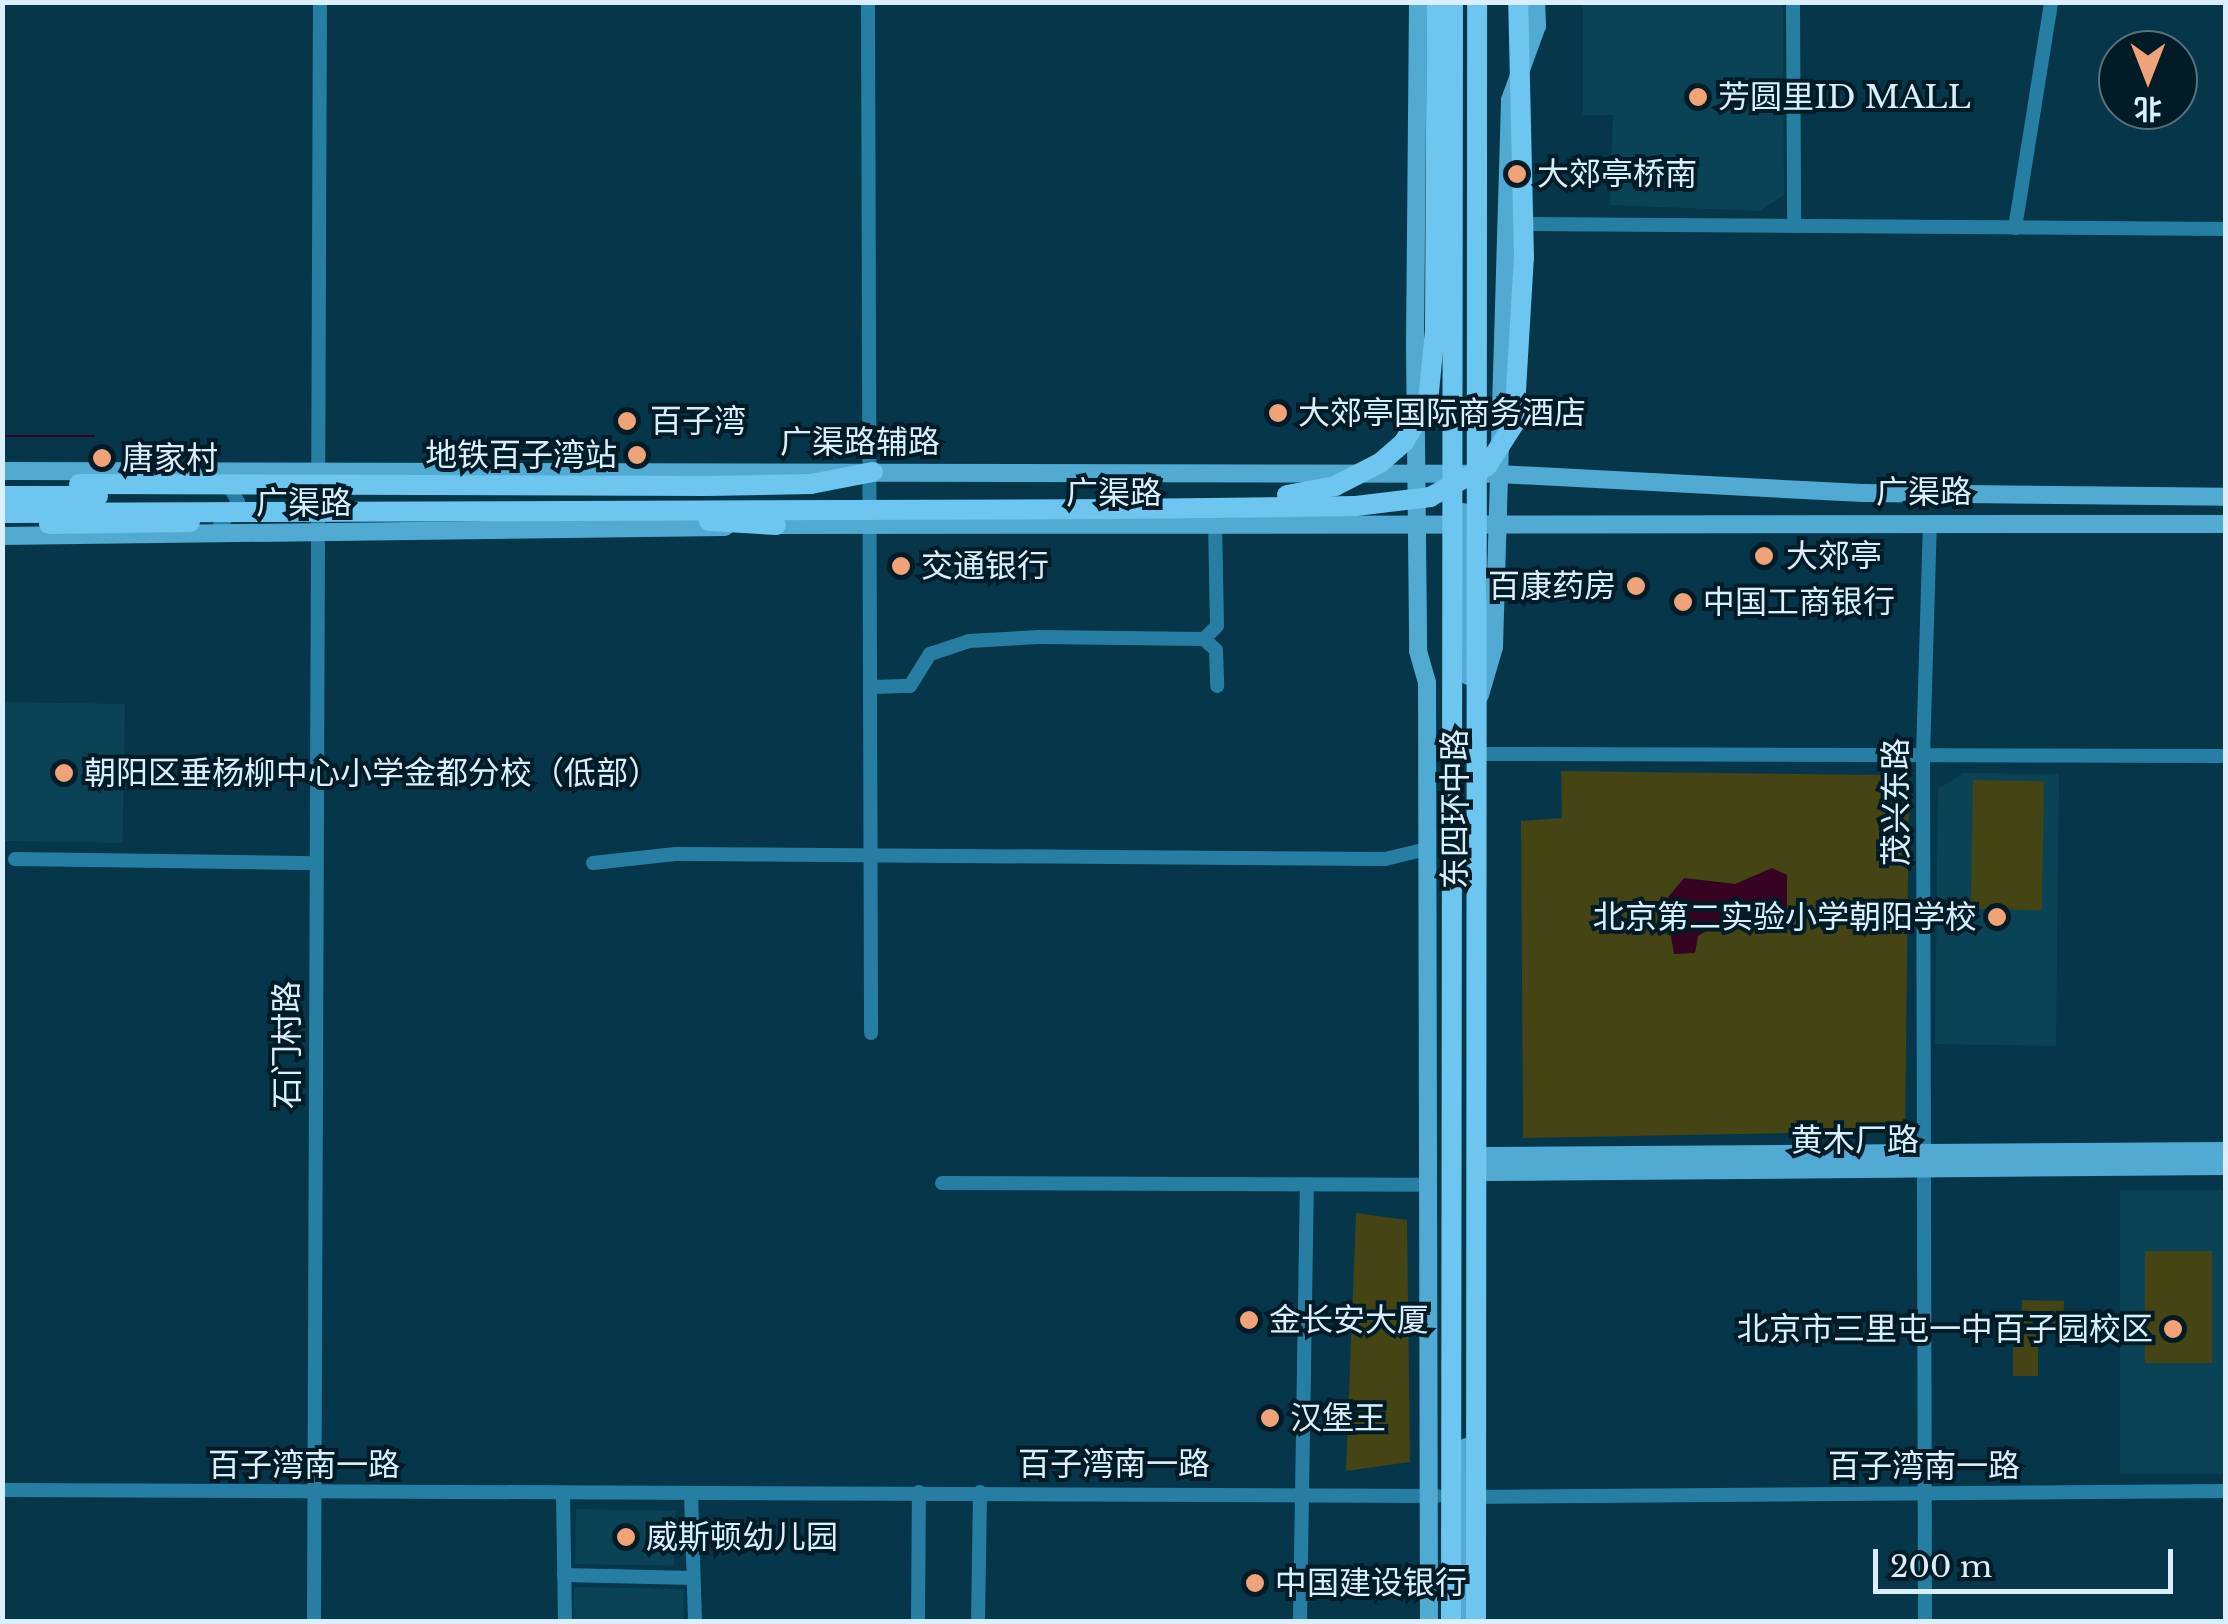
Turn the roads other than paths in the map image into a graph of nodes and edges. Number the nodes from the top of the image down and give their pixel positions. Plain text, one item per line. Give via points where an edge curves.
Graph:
1 (320, 2) edge
2 (868, 2) edge
3 (1418, 2) edge
4 (1437, 2) edge
5 (1453, 2) edge
6 (1477, 2) edge
7 (1518, 2) edge
8 (1536, 2) edge
9 (1793, 2) edge
10 (2051, 2) edge
11 (1506, 224) junction
12 (1794, 226) junction
13 (2015, 228) junction
14 (2226, 229) edge
15 (214, 470) junction
16 (315, 470) junction
17 (422, 470) junction
18 (2, 471) edge
19 (873, 472) junction
20 (1456, 474) junction
21 (1498, 474) junction
22 (1417, 475) junction
23 (2, 492) edge
24 (2226, 496) edge
25 (1417, 502) junction
26 (1456, 502) junction
27 (1344, 504) junction
28 (2, 516) edge
29 (1930, 522) junction
30 (872, 523) junction
31 (1214, 523) joint
32 (1292, 523) junction
33 (1417, 523) junction
34 (1456, 523) junction
35 (1496, 523) junction
36 (2226, 524) edge
37 (776, 525) junction
38 (418, 532) junction
39 (214, 534) junction
40 (316, 534) junction
41 (2, 536) edge
42 (1455, 622) junction
43 (1204, 639) junction
44 (1485, 681) junction
45 (1426, 682) junction
46 (1217, 686) dead end
47 (872, 687) junction
48 (1472, 719) junction
49 (1446, 720) junction
50 (1485, 754) junction
51 (1923, 756) junction
52 (2226, 756) edge
53 (1427, 849) junction
54 (15, 859) dead end
55 (872, 860) junction
56 (315, 863) junction
57 (593, 863) dead end
58 (871, 1033) dead end
59 (2226, 1151) edge
60 (1926, 1163) junction
61 (1485, 1164) junction
62 (2226, 1166) edge
63 (942, 1183) dead end
64 (1306, 1185) junction
65 (1427, 1185) junction
66 (2, 1490) edge
67 (1300, 1491) junction
68 (2226, 1491) edge
69 (919, 1492) junction
70 (980, 1492) junction
71 (314, 1493) junction
72 (692, 1493) junction
73 (563, 1494) junction
74 (1924, 1494) junction
75 (1436, 1496) junction
76 (1475, 1497) junction
77 (564, 1575) junction
78 (693, 1578) junction
79 (314, 1622) edge
80 (565, 1622) edge
81 (696, 1622) edge
82 (918, 1622) edge
83 (978, 1622) edge
84 (1300, 1622) edge
85 (1429, 1622) edge
86 (1448, 1622) edge
87 (1463, 1622) edge
88 (1480, 1622) edge
89 (1925, 1622) edge

1 - 16 street, 石门村路
2 - 19 street
3 - 22 main road, 东四环中路
4 - 23 highway, 广渠路 via 1435,330 1428,402 1404,442 1335,486 1306,494 1211,498
5 - 86 highway, 东四环中路
6 - 88 highway, 东四环中路
7 - 28 highway, 广渠路 via 1524,258 1514,424 1488,466 1430,498 1277,508
8 - 11 main road, 东四环中路 via 1538,26 1510,100
9 - 12 street
10 - 13 street
11 - 12 street
11 - 21 main road, 东四环中路
12 - 13 street
13 - 14 street
15 - 16 main road, 广渠路辅路
15 - 18 main road, 广渠路辅路
15 - 39 street via 238,502
16 - 17 main road, 广渠路辅路
16 - 40 street, 石门村路
17 - 19 main road, 广渠路辅路
17 - 38 street via 404,490 405,514
19 - 22 main road, 广渠路辅路
19 - 23 highway via 811,484 42,484
19 - 30 street
20 - 21 main road, 广渠路
20 - 22 main road, 广渠路
20 - 26 main road, 东四环中路
21 - 24 main road, 广渠路 via 1863,493
21 - 26 main road
21 - 35 main road, 东四环中路
22 - 25 main road, 东四环中路
25 - 26 main road
25 - 27 main road
25 - 33 main road, 东四环中路
26 - 34 main road, 东四环中路
27 - 31 main road via 1243,505 1224,510
27 - 32 main road
28 - 37 highway via 41,524 681,519
29 - 35 main road, 广渠路
29 - 36 main road, 广渠路
29 - 51 street, 茂兴东路
30 - 32 main road, 广渠路
30 - 37 main road, 广渠路
30 - 47 street
31 - 43 street via 1217,626
32 - 33 main road, 广渠路
33 - 34 main road, 广渠路
33 - 45 main road, 东四环中路 via 1418,652
34 - 35 main road, 广渠路
34 - 42 main road, 东四环中路
35 - 44 main road, 东四环中路 via 1494,647
37 - 38 main road, 广渠路
38 - 40 main road, 广渠路
39 - 40 main road, 广渠路
39 - 41 main road, 广渠路
40 - 56 street, 石门村路
42 - 48 main road, 东四环中路
42 - 49 main road, 东四环中路
43 - 46 street via 1216,650
43 - 47 street via 969,641 930,654 910,686
44 - 48 main road
44 - 50 street, 东四环中路
45 - 49 main road
45 - 53 main road, 东四环中路
47 - 55 street
48 - 76 main road, 东四环中路
49 - 75 main road, 东四环中路
50 - 51 street
50 - 61 street, 东四环中路
51 - 52 street
51 - 60 street, 茂兴东路
53 - 55 street via 1386,859
53 - 65 main road, 东四环中路
54 - 56 street
55 - 57 street via 676,854
55 - 58 street
56 - 71 street, 石门村路
59 - 60 main road
60 - 61 main road
60 - 62 main road, 黄木厂路
60 - 74 street, 茂兴东路
61 - 76 street, 东四环中路
63 - 64 street
64 - 65 street
64 - 67 street
65 - 75 main road, 东四环中路
66 - 71 street, 百子湾南一路
67 - 70 street, 百子湾南一路
67 - 75 street, 百子湾南一路
67 - 84 street
68 - 74 street, 百子湾南一路
69 - 70 street, 百子湾南一路
69 - 72 street, 百子湾南一路
69 - 82 street
70 - 83 street
71 - 73 street, 百子湾南一路
71 - 79 street, 石门村路
72 - 73 street, 百子湾南一路
72 - 78 street
73 - 77 street
74 - 76 street, 百子湾南一路
74 - 89 street, 茂兴东路
75 - 76 street, 百子湾南一路
75 - 85 main road, 东四环中路
75 - 86 main road, 东四环中路
76 - 87 main road, 东四环中路
76 - 88 street, 东四环中路
77 - 78 street
77 - 80 street
78 - 81 street

